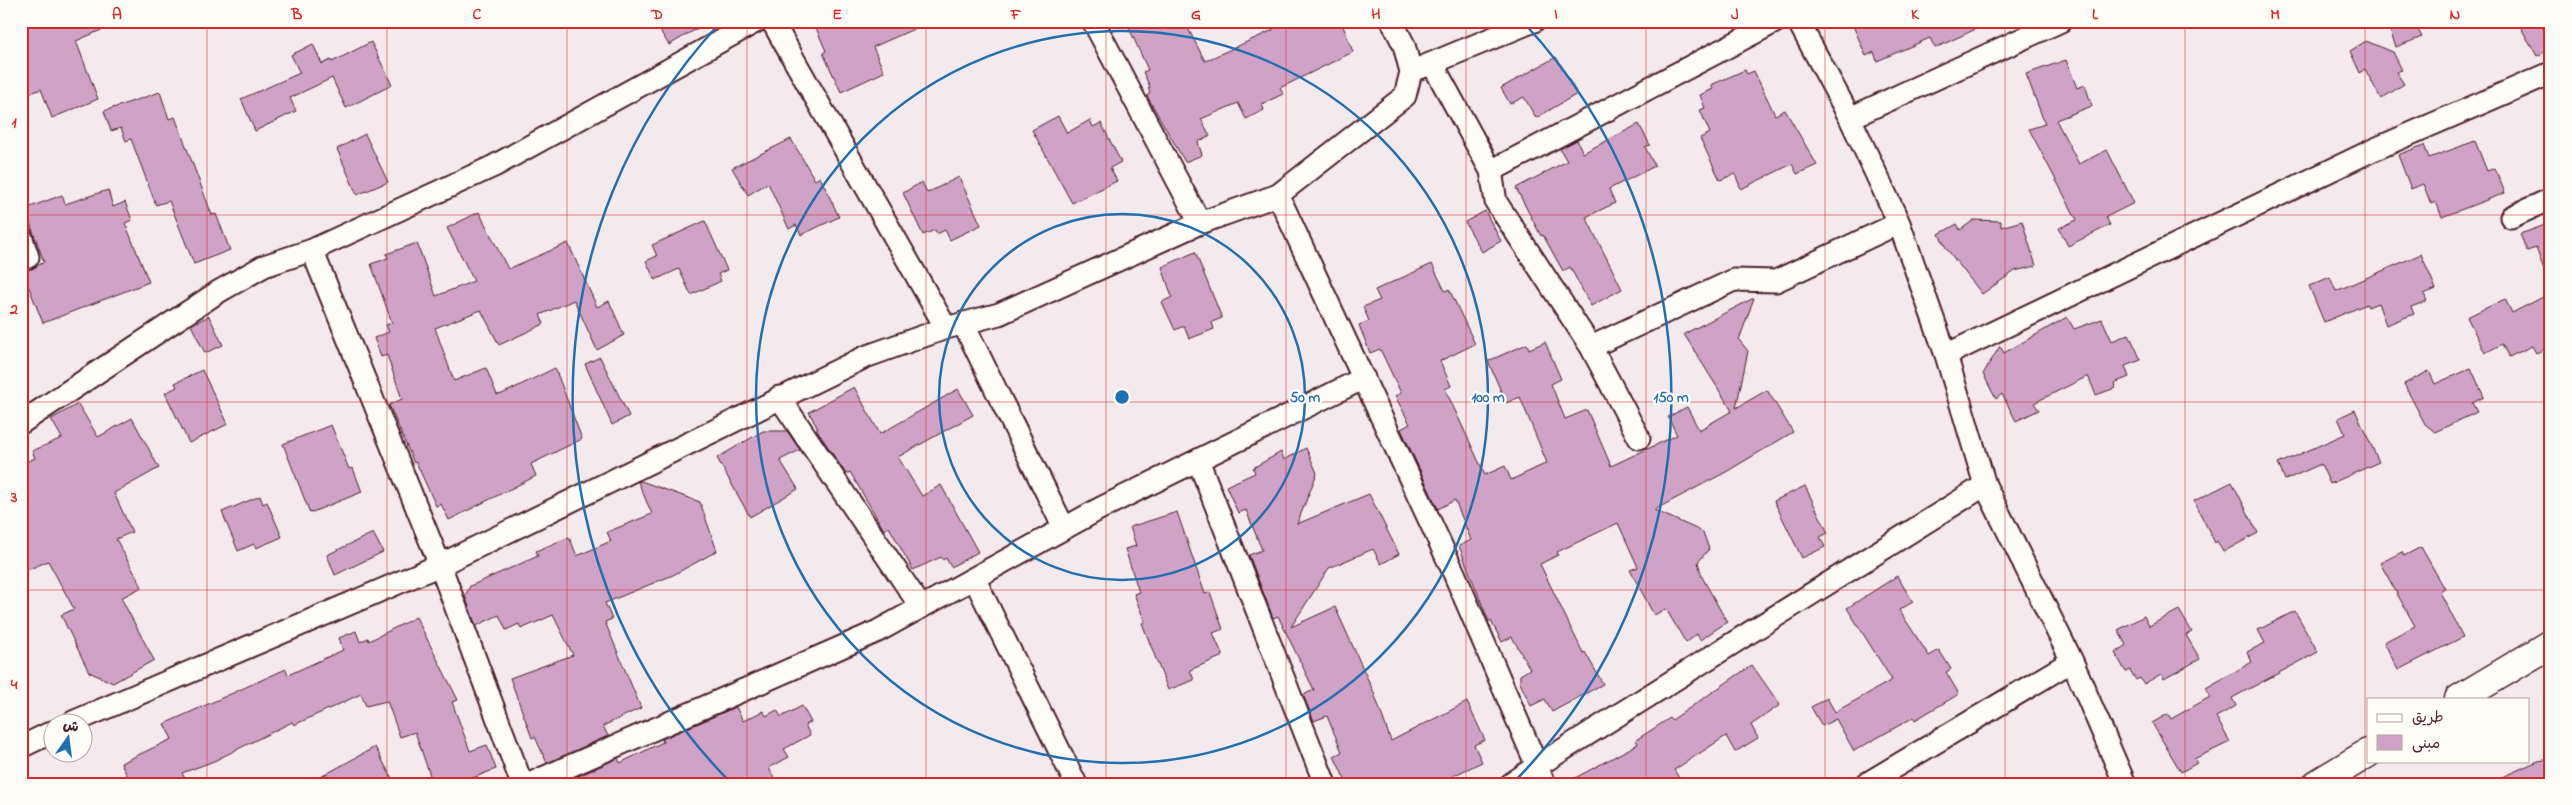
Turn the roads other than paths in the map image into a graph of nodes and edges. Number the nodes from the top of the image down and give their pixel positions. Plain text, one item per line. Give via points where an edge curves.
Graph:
1 (757, 21) edge
2 (772, 21) edge
3 (1093, 21) edge
4 (1392, 21) edge
5 (1534, 21) edge
6 (1777, 21) edge
7 (1798, 21) edge
8 (2061, 21) edge
9 (1432, 64) junction
10 (1410, 72) junction
11 (2551, 73) edge
12 (1850, 118) junction
13 (1491, 171) junction
14 (1278, 195) junction
15 (2551, 199) edge
16 (2511, 216) dead end
17 (1200, 222) junction
18 (1899, 223) junction
19 (21, 236) edge
20 (312, 250) junction
21 (28, 257) dead end
22 (954, 326) junction
23 (1591, 347) junction
24 (1946, 356) junction
25 (1364, 378) junction
26 (780, 397) junction
27 (21, 423) edge
28 (1639, 438) dead end
29 (1198, 460) junction
30 (1985, 485) junction
31 (1064, 528) junction
32 (440, 566) junction
33 (974, 578) junction
34 (921, 607) junction
35 (2551, 644) edge
36 (2072, 661) junction
37 (2461, 698) edge
38 (92, 714) edge
39 (42, 737) edge
40 (21, 747) edge
41 (2367, 754) edge
42 (1540, 775) edge
43 (522, 784) edge
44 (528, 784) edge
45 (1076, 784) edge
46 (1325, 784) edge
47 (1511, 784) edge
48 (1866, 784) edge
49 (2125, 784) edge
50 (2317, 784) edge

1 - 20 street via 494,166
2 - 22 street
3 - 17 street
4 - 10 street via 1404,45
5 - 9 street
6 - 13 street
7 - 12 street
8 - 12 street
9 - 10 street
9 - 13 street
10 - 14 street via 1405,96
11 - 24 street via 2373,150
12 - 18 street
13 - 23 street via 1496,202
14 - 17 street
14 - 25 street
15 - 16 street
17 - 22 street via 999,314
18 - 23 street via 1776,280 1734,280
18 - 24 street
19 - 21 street
20 - 27 street via 264,266 218,292
20 - 32 street
22 - 26 street via 865,356
22 - 31 street
23 - 28 street
24 - 30 street
25 - 29 street
25 - 42 street via 1454,573
26 - 32 street
26 - 34 street
29 - 31 street
29 - 46 street
30 - 36 street
30 - 42 street
31 - 33 street
32 - 38 street
32 - 43 street
33 - 34 street
33 - 45 street
34 - 44 street via 878,631
35 - 37 street
36 - 48 street
36 - 49 street
39 - 40 street
41 - 50 street
42 - 47 street

